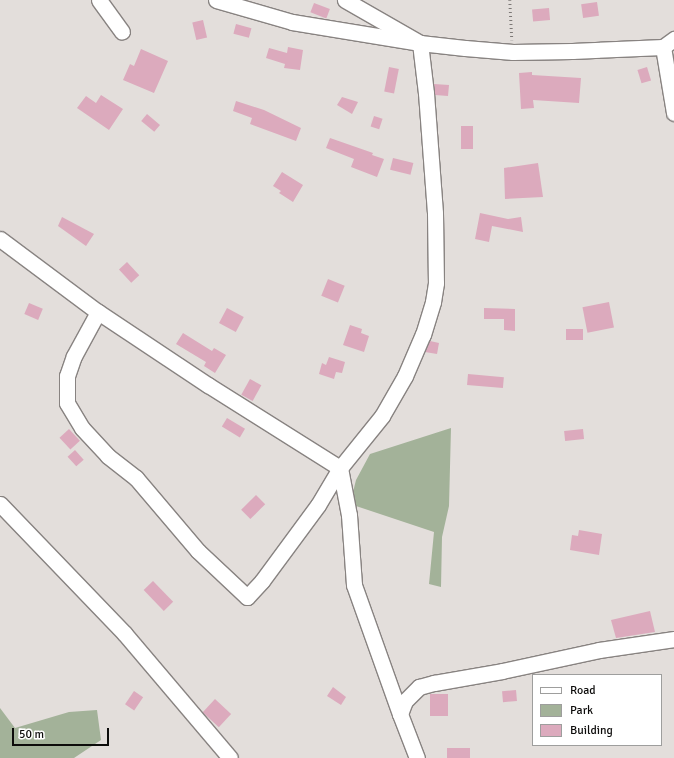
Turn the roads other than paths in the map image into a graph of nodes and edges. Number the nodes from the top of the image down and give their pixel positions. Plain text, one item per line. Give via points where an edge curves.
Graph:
1 (99, 0) edge
2 (216, 0) edge
3 (345, 0) edge
4 (122, 32) dead end
5 (420, 43) junction
6 (668, 43) edge
7 (674, 113) edge
8 (0, 239) edge
9 (98, 312) junction
10 (340, 468) junction
11 (0, 504) edge
12 (674, 639) edge
13 (400, 714) junction
14 (230, 758) edge
15 (417, 758) edge

1 - 4 street
2 - 5 street via 292,22
3 - 5 street
5 - 6 street via 513,52
5 - 10 street via 435,213 436,283 433,302 405,376 382,416
6 - 7 street
8 - 9 street
9 - 10 street
9 - 10 street via 74,356 67,376 67,403 82,428 108,456 136,478 198,552 247,597 262,581 318,505
10 - 13 street via 350,515 354,585
11 - 14 street via 125,634
12 - 13 street via 599,650 502,671 434,682 419,687 405,701
13 - 15 street

